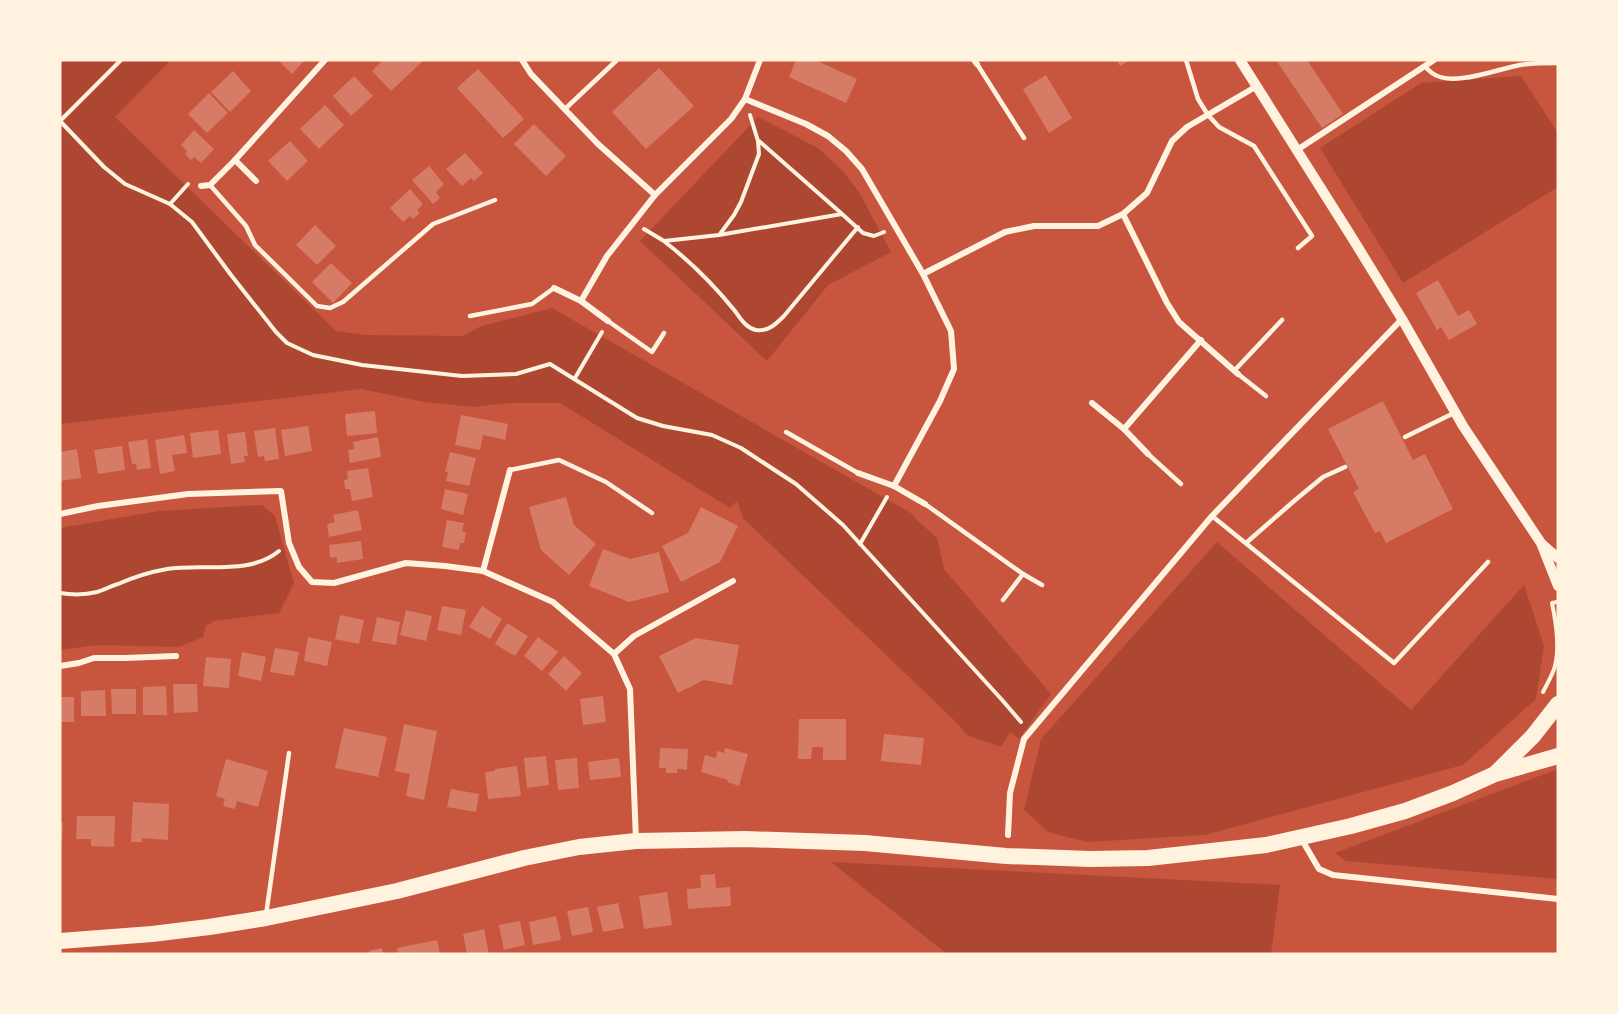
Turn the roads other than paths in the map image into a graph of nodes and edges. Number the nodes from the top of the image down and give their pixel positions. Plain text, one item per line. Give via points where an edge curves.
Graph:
1 (325, 60) edge
2 (522, 60) edge
3 (616, 60) edge
4 (760, 60) edge
5 (1186, 60) edge
6 (1240, 60) edge
7 (1434, 60) edge
8 (976, 62) edge
9 (1558, 63) edge
10 (1425, 66) junction
11 (1257, 86) junction
12 (745, 99) junction
13 (565, 109) junction
14 (1208, 115) junction
15 (1024, 138) dead end
16 (1297, 150) junction
17 (236, 160) junction
18 (256, 181) dead end
19 (210, 185) junction
20 (201, 186) road end
21 (655, 195) junction
22 (495, 200) dead end
23 (1123, 214) junction
24 (1298, 248) dead end
25 (923, 274) junction
26 (554, 288) joint
27 (581, 300) junction
28 (470, 316) dead end
29 (1402, 319) junction
30 (1282, 320) dead end
31 (608, 321) joint
32 (664, 333) dead end
33 (1201, 340) junction
34 (1236, 372) junction
35 (1266, 396) dead end
36 (1092, 403) dead end
37 (1455, 412) junction
38 (1124, 429) junction
39 (786, 432) dead end
40 (1405, 437) dead end
41 (1148, 454) joint
42 (1345, 467) dead end
43 (510, 470) joint
44 (858, 473) joint
45 (1180, 484) dead end
46 (894, 486) junction
47 (925, 504) joint
48 (652, 513) dead end
49 (60, 514) edge
50 (1212, 516) junction
51 (1246, 543) junction
52 (1541, 543) junction
53 (1558, 558) edge
54 (1488, 562) dead end
55 (483, 571) junction
56 (1023, 574) junction
57 (733, 581) dead end
58 (1042, 585) dead end
59 (1558, 586) edge
60 (1002, 600) dead end
61 (614, 654) junction
62 (176, 656) dead end
63 (60, 666) edge
64 (1556, 707) edge
65 (289, 753) dead end
66 (1558, 756) edge
67 (1495, 774) junction
68 (1008, 835) dead end
69 (1301, 838) junction
70 (636, 841) junction
71 (1558, 898) edge
72 (266, 918) junction
73 (60, 941) edge

1 - 17 street
2 - 13 street
3 - 13 lane
4 - 12 street
5 - 14 lane via 1198,99
6 - 11 street
7 - 10 street
8 - 15 lane
9 - 10 lane via 1521,65 1453,79 1432,74
10 - 16 street
11 - 14 street
11 - 16 street
12 - 21 street via 731,119
12 - 25 street via 806,124 846,151 862,169
13 - 21 street
14 - 23 street via 1172,141 1147,193
14 - 24 lane via 1219,127 1254,146 1312,236
16 - 29 street
17 - 18 street
17 - 19 street
19 - 20 street
19 - 22 lane via 246,226 255,245 316,306 330,308 343,302 433,224
21 - 27 street via 607,256
23 - 25 street via 1098,226 1034,226 1005,232
23 - 33 street via 1167,303 1179,322
25 - 46 street via 951,331 954,369
26 - 27 street
26 - 28 lane via 532,304
27 - 31 street
29 - 37 street
29 - 50 street
30 - 34 lane
31 - 32 lane via 652,352
33 - 34 street
33 - 38 street
34 - 35 lane
36 - 38 street
37 - 40 lane
37 - 52 street
38 - 41 street
39 - 44 lane
41 - 45 lane
42 - 51 lane via 1323,477
43 - 48 lane via 559,460 606,482
43 - 55 street
44 - 46 street
46 - 47 street
47 - 56 lane
49 - 55 street via 188,494 281,491 289,543 299,567 312,582 334,583 406,563
50 - 51 lane
50 - 68 street via 1024,739 1010,793
51 - 54 lane via 1394,663
52 - 53 street
52 - 59 street
55 - 61 street via 554,602
56 - 58 lane
56 - 60 lane
57 - 61 street via 634,636
61 - 70 street via 630,689
62 - 63 street via 94,657
64 - 67 highway
65 - 72 lane
66 - 67 highway
67 - 69 highway via 1405,811
69 - 70 highway via 1148,858 1090,859 745,838
69 - 71 street via 1319,869 1333,875
70 - 72 highway via 524,858 397,891
72 - 73 highway via 152,934

